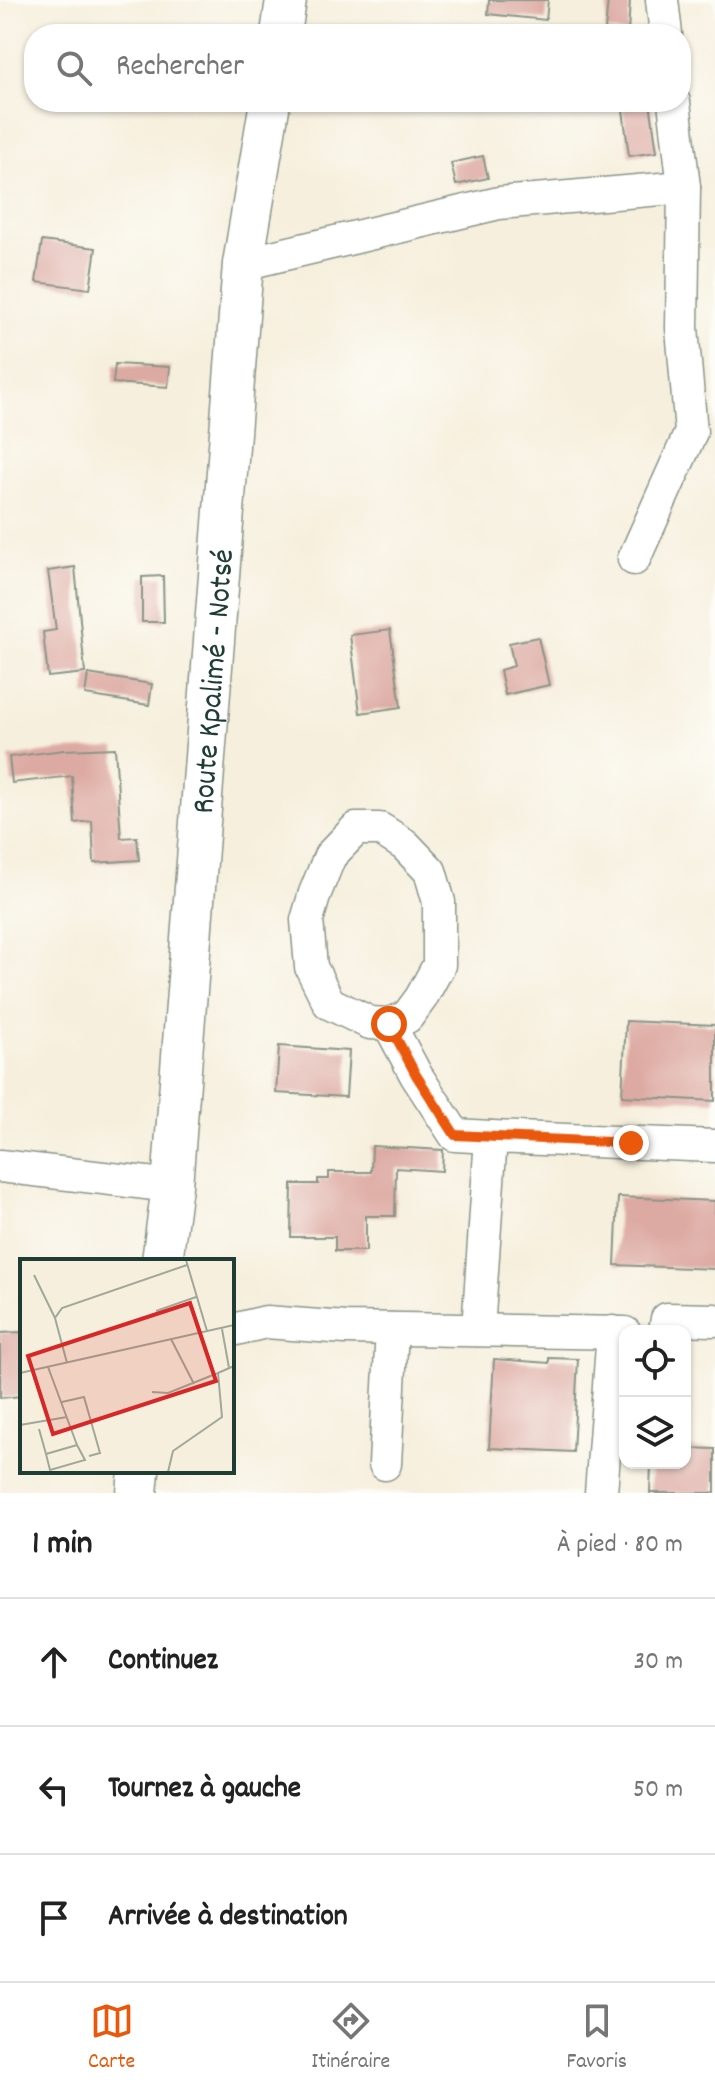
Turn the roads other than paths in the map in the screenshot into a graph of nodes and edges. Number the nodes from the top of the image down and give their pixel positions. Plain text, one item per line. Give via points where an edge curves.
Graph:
1 (286, 0) edge
2 (662, 0) edge
3 (282, 24) edge
4 (665, 24) edge
5 (268, 112) edge
6 (675, 112) edge
7 (684, 187) junction
8 (243, 264) junction
9 (634, 559) dead end
10 (389, 1024) junction
11 (491, 1137) junction
12 (715, 1146) edge
13 (0, 1166) edge
14 (172, 1186) junction
15 (162, 1259) edge
16 (715, 1320) edge
17 (666, 1325) edge
18 (392, 1329) junction
19 (234, 1330) edge
20 (478, 1330) junction
21 (619, 1332) edge
22 (385, 1464) dead end
23 (139, 1473) edge
24 (137, 1493) edge
25 (601, 1493) edge

1 - 3 main road
2 - 4 street
5 - 8 main road, Route Kpalimé - Notsé
6 - 7 street
7 - 8 street via 499,203
7 - 9 street via 682,328 691,432
8 - 14 main road, Route Kpalimé - Notsé
10 - 10 street via 370,1023 329,1003 311,967 307,920 315,893 330,856 356,829 380,829 405,845 430,871 439,902 439,965 407,1017
10 - 11 street via 455,1135
11 - 12 street
11 - 20 street
13 - 14 street
14 - 15 main road, Route Kpalimé - Notsé
16 - 17 street via 667,1319
18 - 19 street via 266,1322
18 - 20 street
18 - 22 street
20 - 21 street
21 - 25 street
23 - 24 main road

